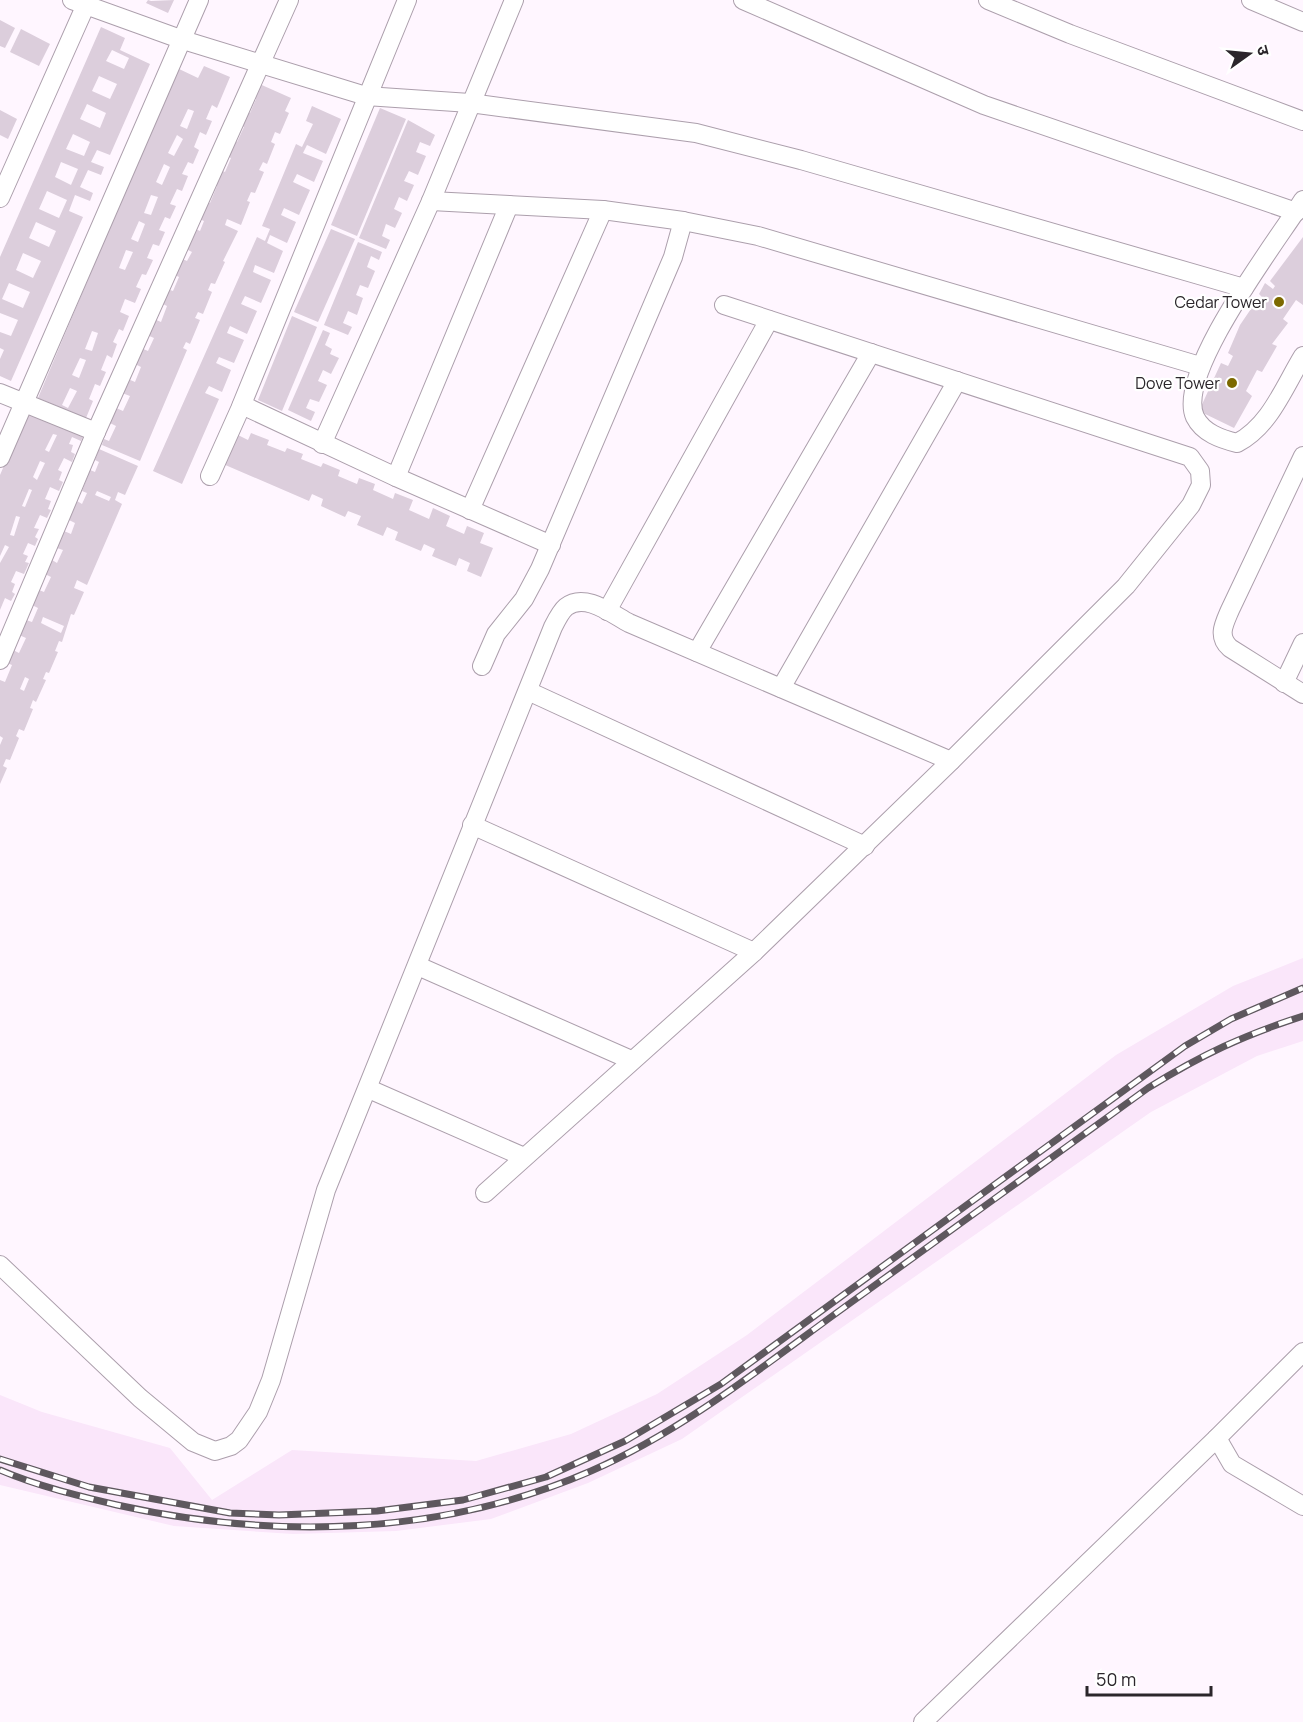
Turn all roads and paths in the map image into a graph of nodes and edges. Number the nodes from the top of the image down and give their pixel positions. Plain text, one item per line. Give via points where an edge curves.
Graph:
1 (199, 0) edge
2 (289, 0) edge
3 (407, 0) edge
4 (514, 0) edge
5 (742, 0) edge
6 (988, 0) edge
7 (1251, 0) edge
8 (82, 2) edge
9 (1303, 22) edge
10 (183, 40) junction
11 (261, 64) junction
12 (366, 96) junction
13 (470, 103) junction
14 (1303, 121) edge
15 (8, 155) edge
16 (0, 198) edge
17 (431, 201) junction
18 (509, 205) junction
19 (1299, 206) edge
20 (603, 210) junction
21 (683, 221) junction
22 (1244, 288) junction
23 (724, 305) dead end
24 (769, 320) junction
25 (871, 353) junction
26 (1303, 356) edge
27 (1200, 366) junction
28 (957, 381) junction
29 (0, 393) edge
30 (24, 402) junction
31 (242, 405) junction
32 (96, 432) junction
33 (322, 444) junction
34 (1303, 456) edge
35 (0, 458) edge
36 (210, 476) dead end
37 (396, 477) junction
38 (1298, 479) edge
39 (470, 510) junction
40 (551, 545) junction
41 (607, 611) junction
42 (1303, 643) edge
43 (697, 652) junction
44 (0, 660) edge
45 (482, 666) dead end
46 (1284, 682) junction
47 (781, 688) junction
48 (528, 691) junction
49 (1303, 694) edge
50 (951, 762) junction
51 (472, 825) junction
52 (865, 846) junction
53 (754, 952) junction
54 (418, 966) junction
55 (631, 1060) junction
56 (369, 1089) junction
57 (524, 1157) junction
58 (485, 1192) dead end
59 (0, 1265) edge
60 (1303, 1352) edge
61 (1217, 1438) junction
62 (1303, 1506) edge
63 (923, 1722) edge

1 - 10 street
2 - 11 street
3 - 12 street
4 - 13 street
5 - 19 street via 984,105
6 - 14 street
7 - 9 street
8 - 10 street
8 - 15 street
10 - 11 street
10 - 30 street via 154,98
11 - 12 street
11 - 32 street
12 - 13 street
12 - 31 street
13 - 17 street
13 - 22 street via 696,133
15 - 16 street
17 - 18 street
17 - 33 street
18 - 20 street
18 - 37 street
19 - 22 street
20 - 21 street
20 - 39 street
21 - 27 street via 758,236
21 - 40 street via 674,257
22 - 27 street
23 - 24 street
24 - 25 street
24 - 41 street
25 - 28 street
25 - 43 street
26 - 27 street via 1260,427 1237,443 1220,439 1195,417 1192,402
28 - 47 street
28 - 50 street via 1191,457 1200,471 1201,485 1191,505 1126,586
29 - 30 street
30 - 32 street
30 - 35 street
31 - 33 street
31 - 36 street
32 - 44 street
33 - 37 street
34 - 38 street
37 - 39 street
38 - 46 street via 1221,635 1230,648
39 - 40 street
40 - 45 street via 525,599 496,634
41 - 43 street
41 - 48 street via 591,603 566,606 552,627
42 - 46 street
43 - 47 street
46 - 49 street
47 - 50 street
48 - 51 street
48 - 52 street
50 - 52 street
51 - 53 street
51 - 54 street
52 - 53 street
53 - 55 street
54 - 55 street
54 - 56 street
55 - 57 street
56 - 57 street
56 - 59 street via 326,1190 271,1380 258,1412 231,1446 215,1451 205,1448 171,1425
57 - 58 street
60 - 61 street
61 - 62 street via 1232,1464
61 - 63 street

